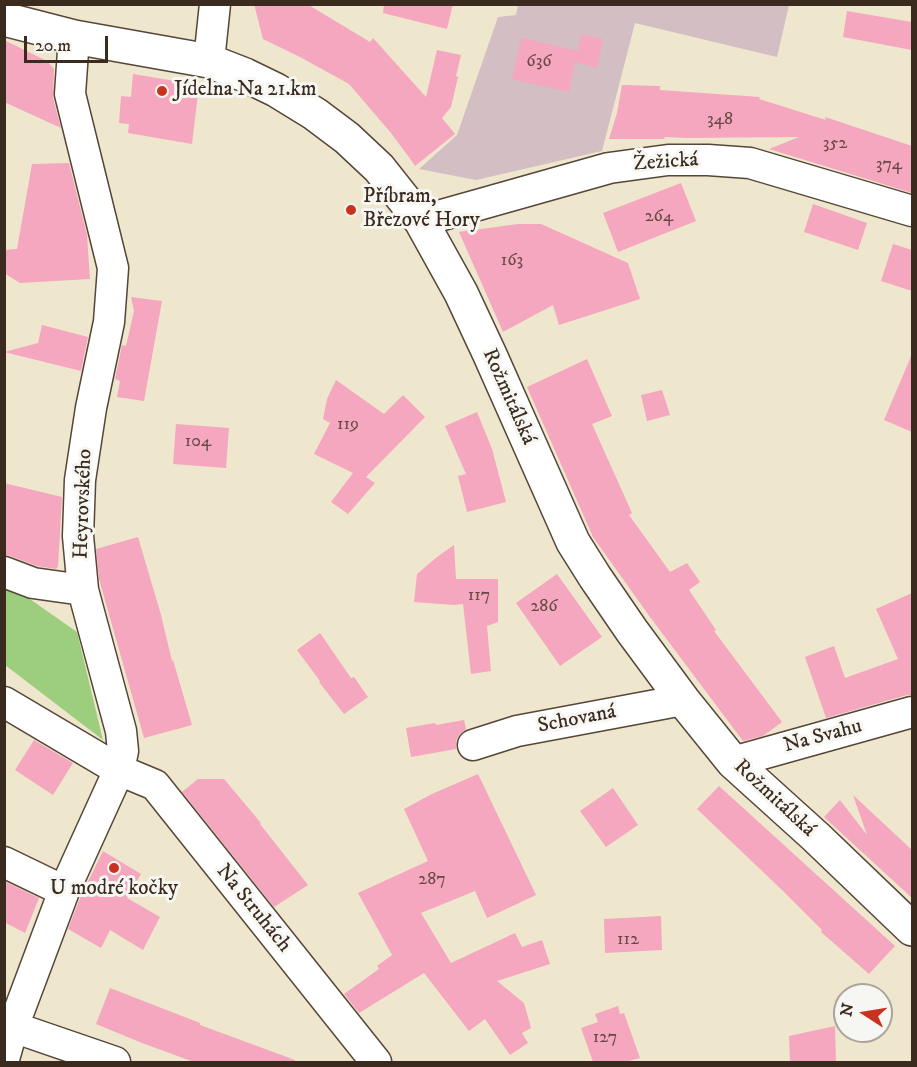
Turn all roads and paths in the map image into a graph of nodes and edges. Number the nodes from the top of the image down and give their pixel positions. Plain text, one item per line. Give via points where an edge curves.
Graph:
1 (215, 4) edge
2 (4, 19) edge
3 (74, 37) junction
4 (209, 61) junction
5 (912, 211) edge
6 (421, 221) junction
7 (4, 572) edge
8 (83, 590) junction
9 (683, 700) junction
10 (4, 702) edge
11 (912, 712) edge
12 (472, 745) dead end
13 (733, 762) junction
14 (119, 770) junction
15 (4, 862) edge
16 (64, 891) junction
17 (912, 929) edge
18 (13, 1028) junction
19 (4, 1059) edge
20 (115, 1062) edge
21 (376, 1062) edge

1 - 4 street
2 - 3 main road, Rožmitálská
3 - 4 main road, Rožmitálská
3 - 8 street, Heyrovského via 70,93 113,268 110,322 80,480 78,536
4 - 6 main road, Rožmitálská via 276,90 348,138 380,168
5 - 6 street, Žežická via 750,163 668,160 609,168
6 - 9 main road, Rožmitálská via 461,293 573,542
7 - 8 street via 33,583
8 - 14 street, Heyrovského via 121,731 123,751
9 - 12 street, Schovaná via 517,731
9 - 13 main road, Rožmitálská
10 - 14 street, Na Struhách
11 - 13 street, Na Svahu
13 - 17 main road, Rožmitálská
14 - 16 street, Heyrovského
14 - 21 street, Na Struhách via 155,785
15 - 16 street
16 - 18 street, Heyrovského
18 - 19 street, Heyrovského
18 - 20 street

